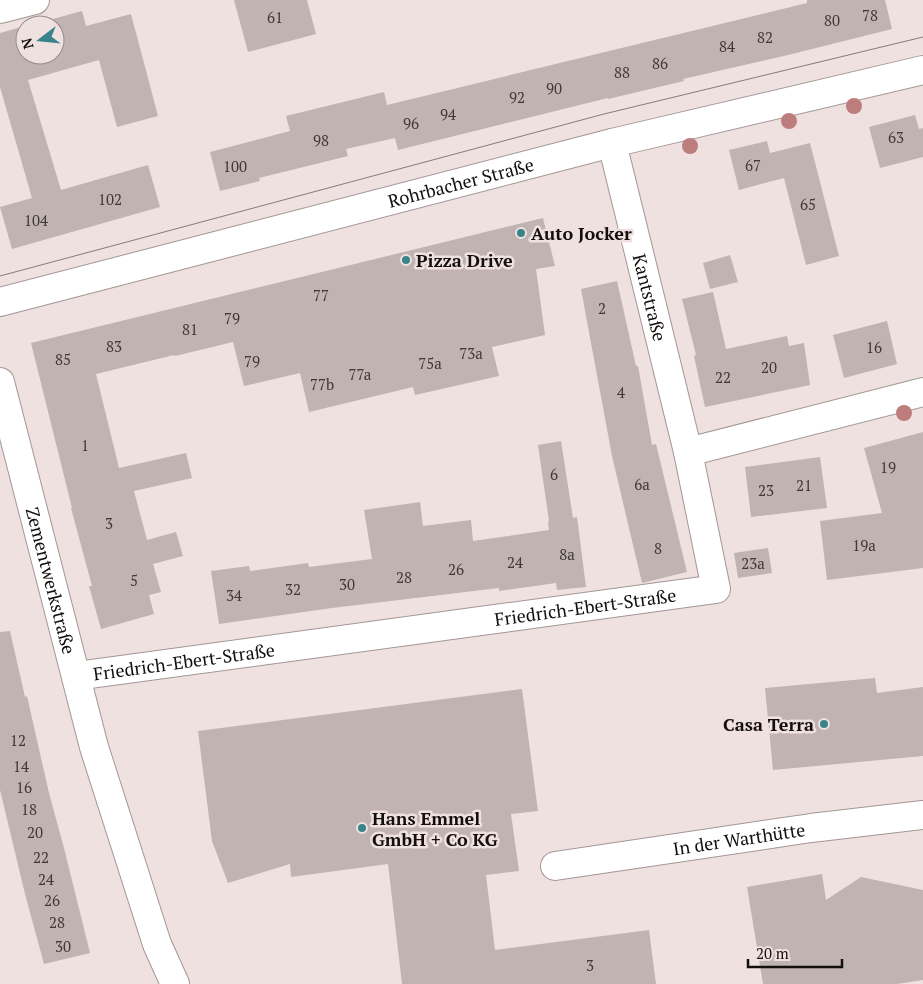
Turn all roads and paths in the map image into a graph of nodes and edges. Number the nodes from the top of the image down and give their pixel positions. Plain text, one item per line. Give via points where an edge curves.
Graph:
1 (35, 0) edge
2 (0, 9) edge
3 (923, 70) edge
4 (612, 143) junction
5 (0, 302) edge
6 (0, 382) edge
7 (923, 392) edge
8 (688, 452) junction
9 (76, 676) junction
10 (923, 815) edge
11 (555, 866) dead end
12 (176, 984) edge

1 - 2 street
3 - 4 street, Rohrbacher Straße
4 - 5 street, Rohrbacher Straße
4 - 8 street, Kantstraße
6 - 9 street, Zementwerkstraße
7 - 8 street
8 - 9 street, Friedrich-Ebert-Straße via 716,589
9 - 12 street, Zementwerkstraße via 94,747 160,950
10 - 11 street, In der Warthütte

